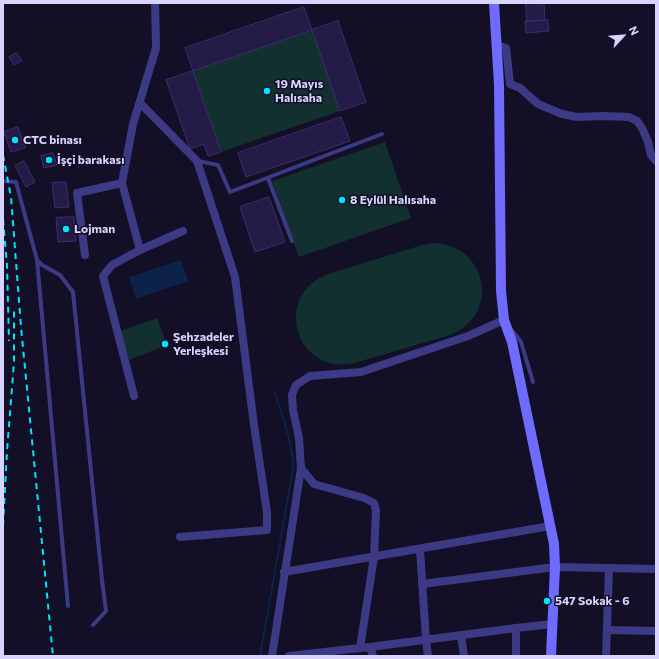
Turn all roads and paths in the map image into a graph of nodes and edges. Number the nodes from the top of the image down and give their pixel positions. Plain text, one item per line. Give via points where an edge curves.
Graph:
1 (156, 3) edge
2 (494, 3) edge
3 (497, 45) junction
4 (140, 103) junction
5 (382, 134) dead end
6 (197, 161) junction
7 (656, 162) edge
8 (268, 178) junction
9 (3, 181) edge
10 (122, 183) junction
11 (183, 231) dead end
12 (292, 241) dead end
13 (140, 250) junction
14 (85, 255) dead end
15 (37, 260) junction
16 (504, 320) junction
17 (532, 382) dead end
18 (134, 396) dead end
19 (301, 468) junction
20 (550, 526) junction
21 (180, 537) dead end
22 (420, 549) junction
23 (374, 557) junction
24 (555, 567) junction
25 (608, 568) junction
26 (656, 569) edge
27 (284, 572) junction
28 (422, 584) junction
29 (68, 606) dead end
30 (552, 624) junction
31 (93, 625) dead end
32 (516, 628) junction
33 (608, 630) junction
34 (656, 631) edge
35 (461, 635) junction
36 (426, 640) junction
37 (370, 647) junction
38 (360, 648) junction
39 (272, 656) edge
40 (289, 656) edge
41 (373, 656) edge
42 (428, 656) edge
43 (464, 656) edge
44 (516, 656) edge
45 (551, 656) edge
46 (606, 656) edge

1 - 4 street via 156,48
2 - 3 street
3 - 7 street via 506,48 510,84 520,88 538,104 562,114 577,117 629,117 637,121
3 - 16 street via 500,92 500,291
4 - 6 street
4 - 10 street via 133,124
5 - 8 lane
6 - 8 lane via 218,165 230,192
6 - 21 street via 235,277 268,512 267,530
8 - 12 lane
9 - 15 lane via 16,182
10 - 13 street
10 - 14 street via 77,193
11 - 13 street
13 - 18 street via 112,265 103,276
15 - 29 lane
15 - 31 lane via 60,275 73,292 106,610
16 - 17 lane via 521,342
16 - 19 street via 468,336 361,372 310,376 296,385 292,395 292,410 299,438
16 - 20 street via 512,342
19 - 23 street via 314,484 374,503
19 - 27 street
20 - 22 street
20 - 24 street
22 - 23 street
22 - 28 street
23 - 27 street
23 - 38 street
24 - 25 street
24 - 28 street
24 - 30 street
25 - 26 street
25 - 33 street
27 - 39 street
28 - 36 street
30 - 32 street
30 - 45 street
32 - 35 street
32 - 44 street
33 - 34 street
33 - 46 street
35 - 36 street
35 - 43 street
36 - 37 street
36 - 42 street
37 - 38 street
37 - 41 street
38 - 40 street

